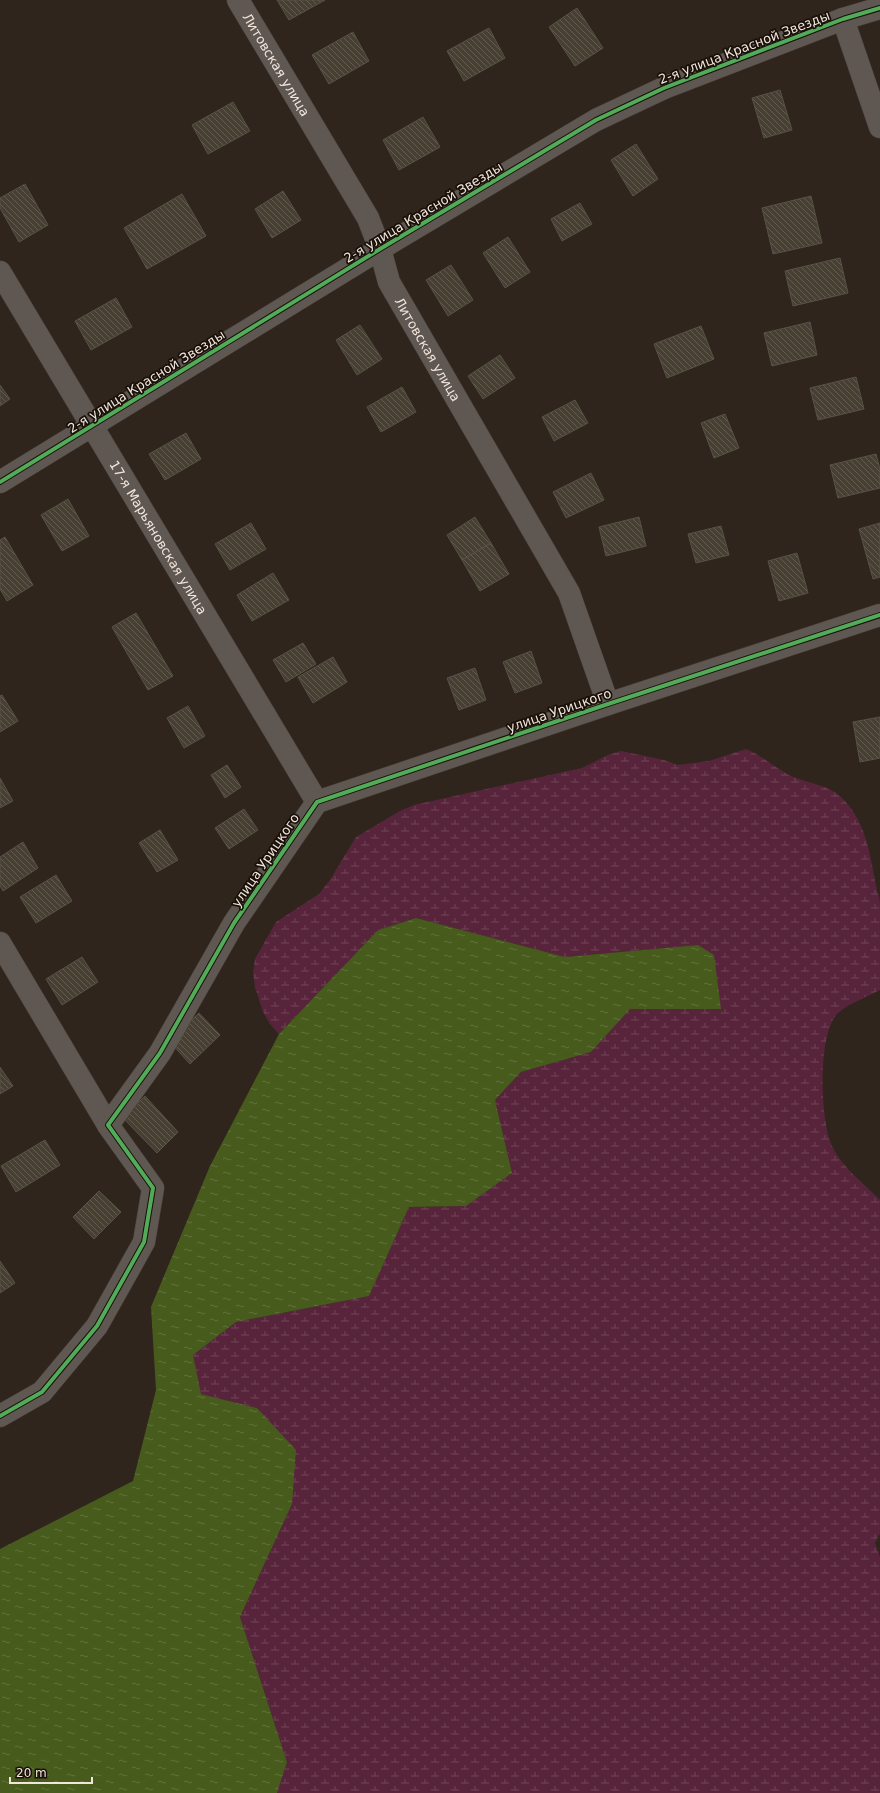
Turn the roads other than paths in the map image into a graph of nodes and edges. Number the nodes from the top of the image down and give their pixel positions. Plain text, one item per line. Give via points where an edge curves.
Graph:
1 (238, 0) edge
2 (880, 8) edge
3 (843, 20) junction
4 (880, 127) edge
5 (380, 249) junction
6 (0, 272) edge
7 (92, 427) junction
8 (0, 482) edge
9 (880, 615) edge
10 (608, 704) junction
11 (317, 802) junction
12 (0, 943) edge
13 (108, 1125) junction
14 (0, 1416) edge

1 - 5 street, Литовская улица via 368,218
2 - 3 street, 2-я улица Красной Звезды
3 - 4 street
3 - 5 street, 2-я улица Красной Звезды via 664,88 596,120
5 - 7 street, 2-я улица Красной Звезды
5 - 10 street, Литовская улица via 389,282 569,593
6 - 7 street, 17-я Марьяновская улица
7 - 8 street, 2-я улица Красной Звезды
7 - 11 street, 17-я Марьяновская улица
9 - 10 street, улица Урицкого
10 - 11 street, улица Урицкого
11 - 13 street, улица Урицкого via 234,923 160,1053
12 - 13 street
13 - 14 street via 152,1188 144,1242 97,1326 42,1392

